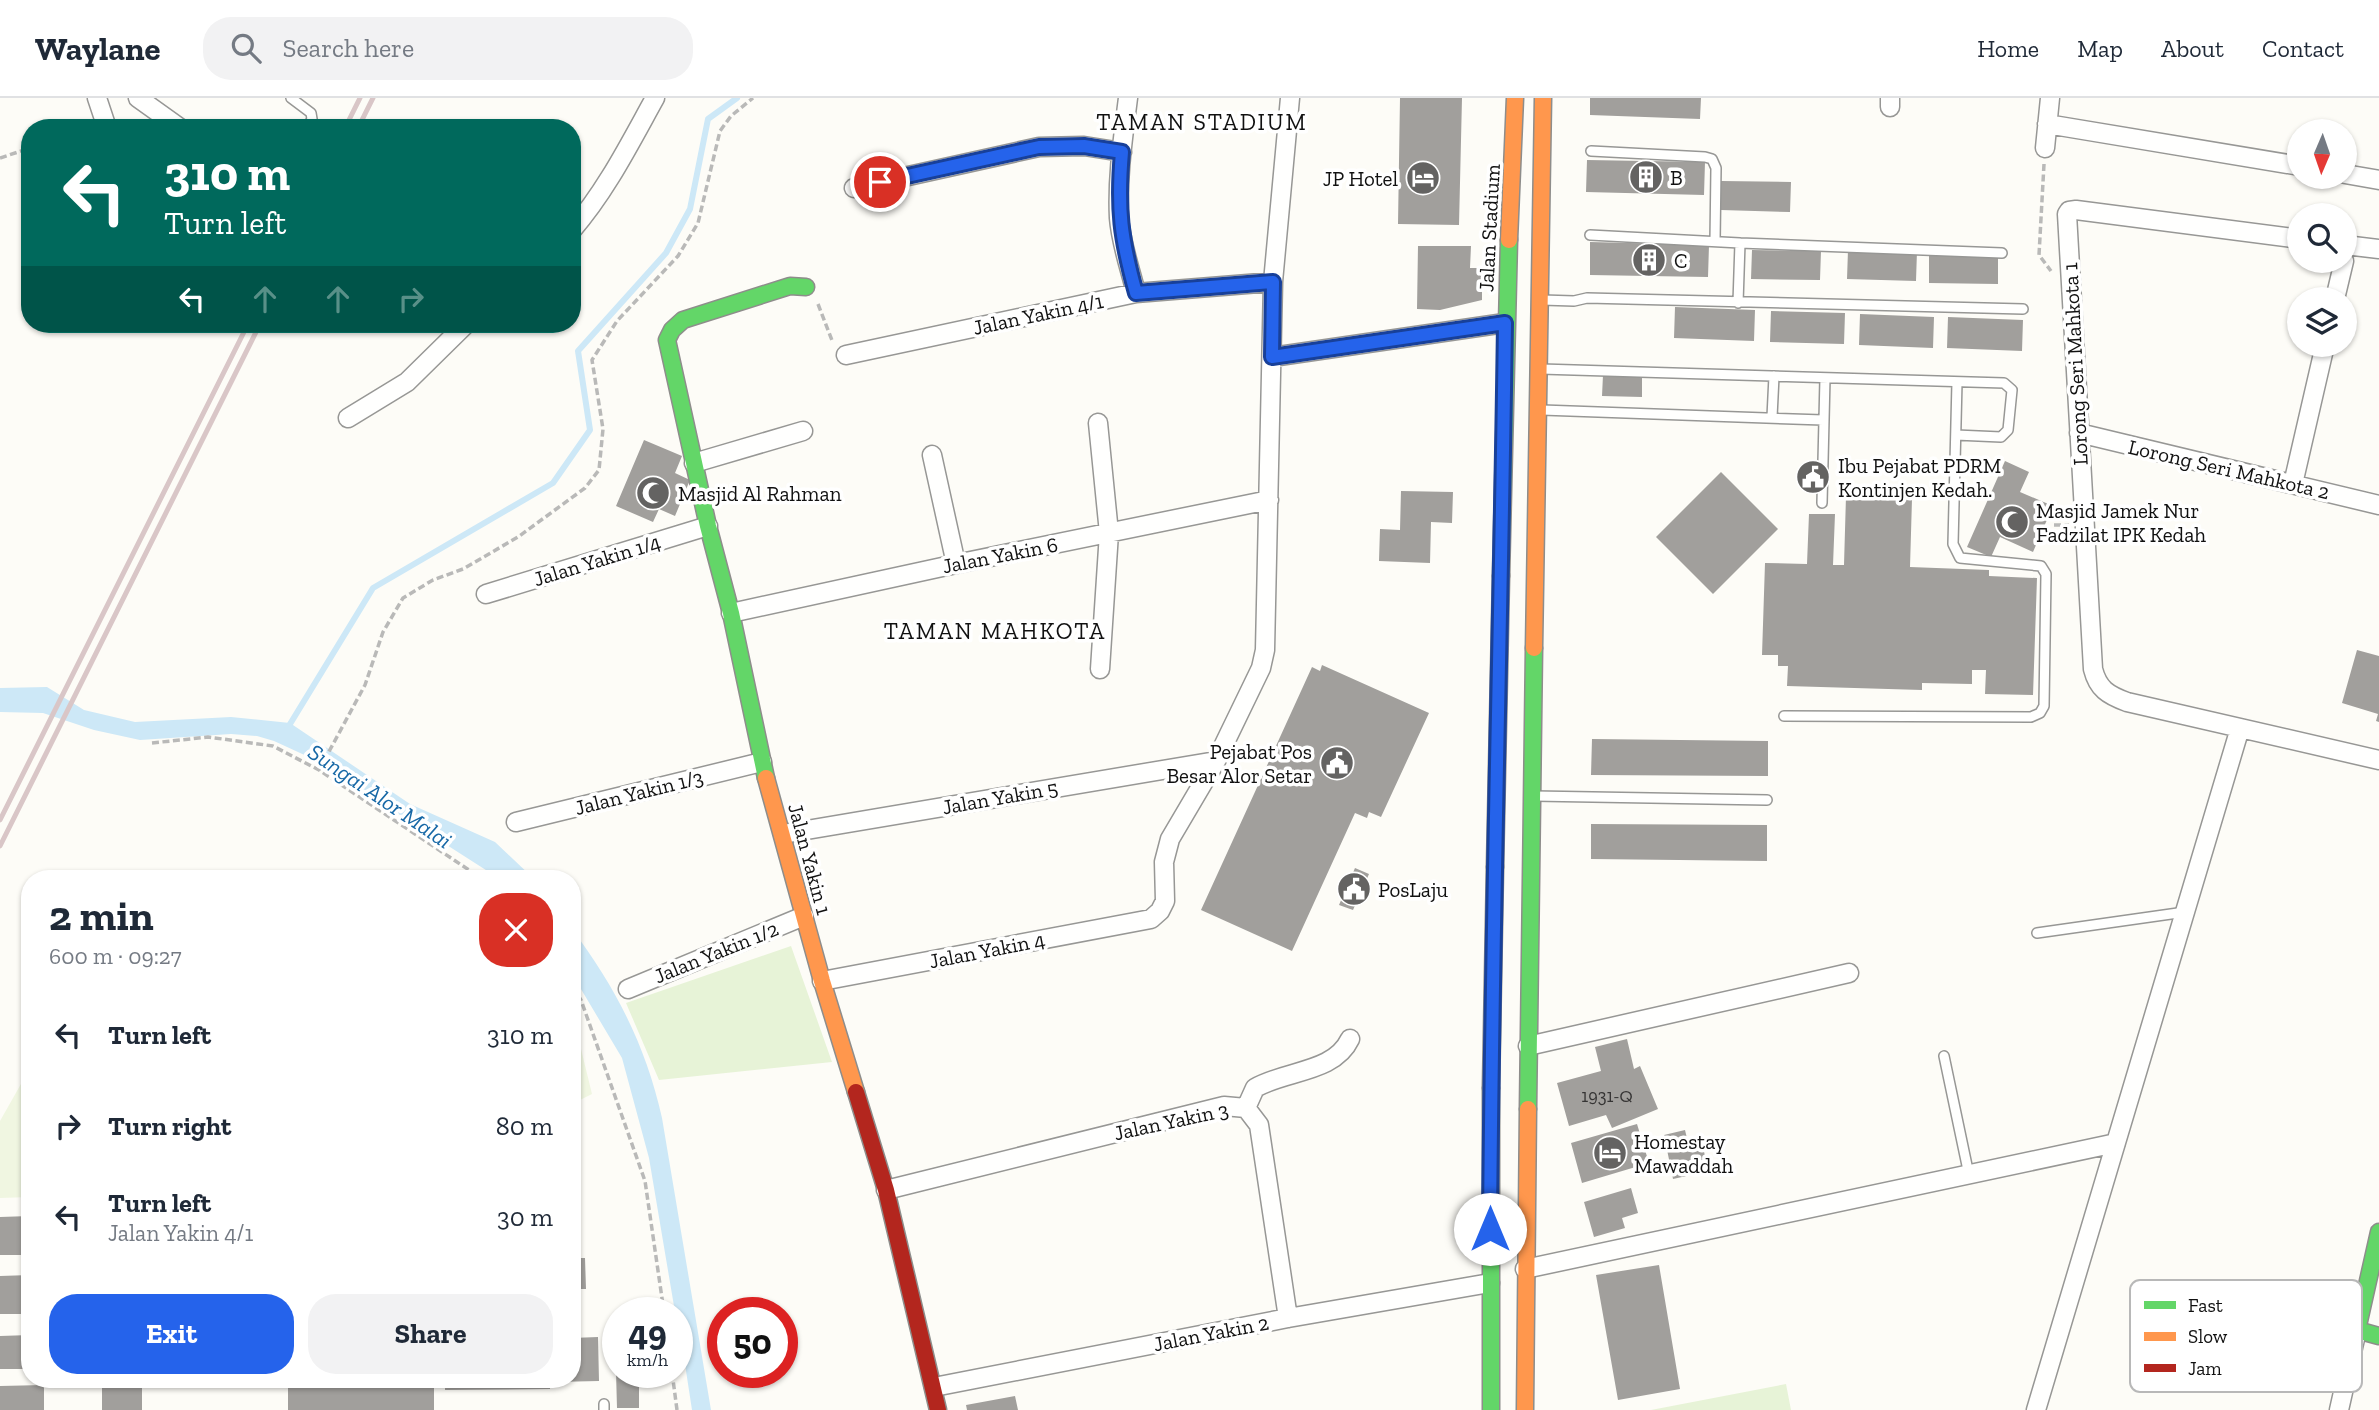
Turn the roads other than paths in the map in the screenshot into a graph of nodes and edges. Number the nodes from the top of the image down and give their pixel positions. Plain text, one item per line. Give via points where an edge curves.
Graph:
1 (97, 98) edge
2 (138, 98) edge
3 (291, 98) edge
4 (655, 98) edge
5 (1128, 98) edge
6 (1290, 98) edge
7 (1515, 98) edge
8 (1544, 98) edge
9 (2050, 98) edge
10 (104, 119) edge
11 (167, 119) edge
12 (312, 119) edge
13 (2047, 124) junction
14 (2045, 148) road end
15 (1591, 151) dead end
16 (1122, 152) junction
17 (2287, 164) edge
18 (2357, 176) edge
19 (2379, 180) edge
20 (854, 188) dead end
21 (581, 220) edge
22 (1590, 235) dead end
23 (2287, 237) edge
24 (1715, 241) junction
25 (1740, 243) junction
26 (2379, 249) edge
27 (2357, 250) edge
28 (2002, 253) dead end
29 (1273, 282) junction
30 (806, 287) road end
31 (1136, 293) junction
32 (1540, 300) junction
33 (1738, 303) junction
34 (2023, 309) dead end
35 (1505, 323) junction
36 (457, 333) edge
37 (846, 355) road end
38 (1272, 357) junction
39 (2322, 357) edge
40 (1540, 369) junction
41 (1774, 376) junction
42 (1825, 379) junction
43 (1957, 382) junction
44 (1539, 410) junction
45 (1772, 417) junction
46 (348, 418) dead end
47 (1823, 420) junction
48 (1098, 423) dead end
49 (803, 431) dead end
50 (2078, 433) junction
51 (1956, 435) junction
52 (933, 454) dead end
53 (694, 463) junction
54 (2293, 484) junction
55 (1269, 500) junction
56 (1822, 503) dead end
57 (2379, 505) edge
58 (708, 526) junction
59 (1110, 533) junction
60 (956, 564) junction
61 (486, 594) dead end
62 (731, 613) junction
63 (1100, 669) dead end
64 (1784, 716) dead end
65 (2239, 728) junction
66 (2379, 760) edge
67 (1216, 761) junction
68 (762, 762) junction
69 (1531, 796) junction
70 (1767, 800) dead end
71 (516, 822) dead end
72 (783, 834) junction
73 (2185, 912) junction
74 (804, 916) junction
75 (2036, 933) dead end
76 (1849, 973) dead end
77 (822, 981) junction
78 (628, 989) dead end
79 (1350, 1039) dead end
80 (1528, 1046) junction
81 (1944, 1056) dead end
82 (1246, 1108) junction
83 (2116, 1143) junction
84 (1969, 1175) junction
85 (886, 1190) junction
86 (2378, 1237) edge
87 (1525, 1269) junction
88 (1490, 1283) junction
89 (2362, 1308) edge
90 (1288, 1318) junction
91 (2362, 1331) edge
92 (2379, 1336) edge
93 (934, 1387) junction
94 (2343, 1392) edge
95 (938, 1410) edge
96 (1491, 1410) edge
97 (1525, 1410) edge
98 (2036, 1410) edge
99 (2339, 1410) edge

1 - 10 street
2 - 11 street
3 - 12 lane via 311,113
4 - 21 street
5 - 16 street
6 - 29 street
7 - 35 main road, Jalan Stadium
8 - 32 main road
9 - 13 street
13 - 14 street
13 - 17 street
15 - 24 lane via 1713,159
16 - 20 street via 1084,146 1039,147
16 - 31 street via 1119,220
18 - 19 street
22 - 24 lane
23 - 50 street, Lorong Seri Mahkota 1 via 2069,211
24 - 25 lane
25 - 28 lane
25 - 33 lane
26 - 27 street
29 - 31 street, Jalan Yakin 4/1
29 - 38 street
30 - 53 main road, Jalan Yakin 1 via 790,286 683,320 671,330 667,344
31 - 37 street, Jalan Yakin 4/1
32 - 33 lane
32 - 40 main road
33 - 34 lane
35 - 38 street
35 - 88 main road, Jalan Stadium
36 - 46 street via 407,382
38 - 55 street
39 - 54 street
40 - 41 lane
40 - 44 main road
41 - 42 lane
41 - 45 lane
42 - 43 lane
42 - 47 lane
43 - 51 lane
43 - 51 lane via 2004,383 2012,390 2006,435
44 - 45 lane
44 - 69 main road
45 - 47 lane
47 - 56 lane
48 - 59 street
49 - 53 street
50 - 54 street, Lorong Seri Mahkota 2
50 - 65 street, Lorong Seri Mahkota 1 via 2096,681 2105,693 2127,702
51 - 64 lane via 1956,552 1967,560 2040,566 2046,574 2044,706 2040,713 2031,717
52 - 60 street
53 - 58 main road, Jalan Yakin 1
54 - 57 street, Lorong Seri Mahkota 2
55 - 59 street, Jalan Yakin 6
55 - 67 street via 1265,650 1254,685
58 - 61 street, Jalan Yakin 1/4
58 - 62 main road, Jalan Yakin 1
59 - 60 street, Jalan Yakin 6
59 - 63 street
60 - 62 street, Jalan Yakin 6
62 - 68 main road, Jalan Yakin 1
65 - 66 street, Lorong Seri Mahkota 1
65 - 73 street
67 - 72 street, Jalan Yakin 5
67 - 77 street, Jalan Yakin 4 via 1170,839 1164,862 1164,901 1151,919
68 - 71 street, Jalan Yakin 1/3
68 - 72 main road, Jalan Yakin 1
69 - 70 lane
69 - 80 main road
72 - 74 main road, Jalan Yakin 1
73 - 75 lane
73 - 83 street
74 - 77 main road, Jalan Yakin 1
74 - 78 street, Jalan Yakin 1/2
76 - 80 street
77 - 85 main road, Jalan Yakin 1
79 - 82 street via 1332,1060 1255,1088
80 - 87 main road
81 - 84 lane
82 - 85 street, Jalan Yakin 3 via 1224,1106
82 - 90 street, Jalan Yakin 3 via 1259,1125
83 - 84 street
83 - 98 street
84 - 87 street
85 - 93 main road, Jalan Yakin 1
86 - 89 main road
87 - 97 main road
88 - 90 street, Jalan Yakin 2
88 - 96 main road, Jalan Stadium
90 - 93 street, Jalan Yakin 2
91 - 92 main road
93 - 95 main road, Jalan Yakin 1
94 - 99 street

